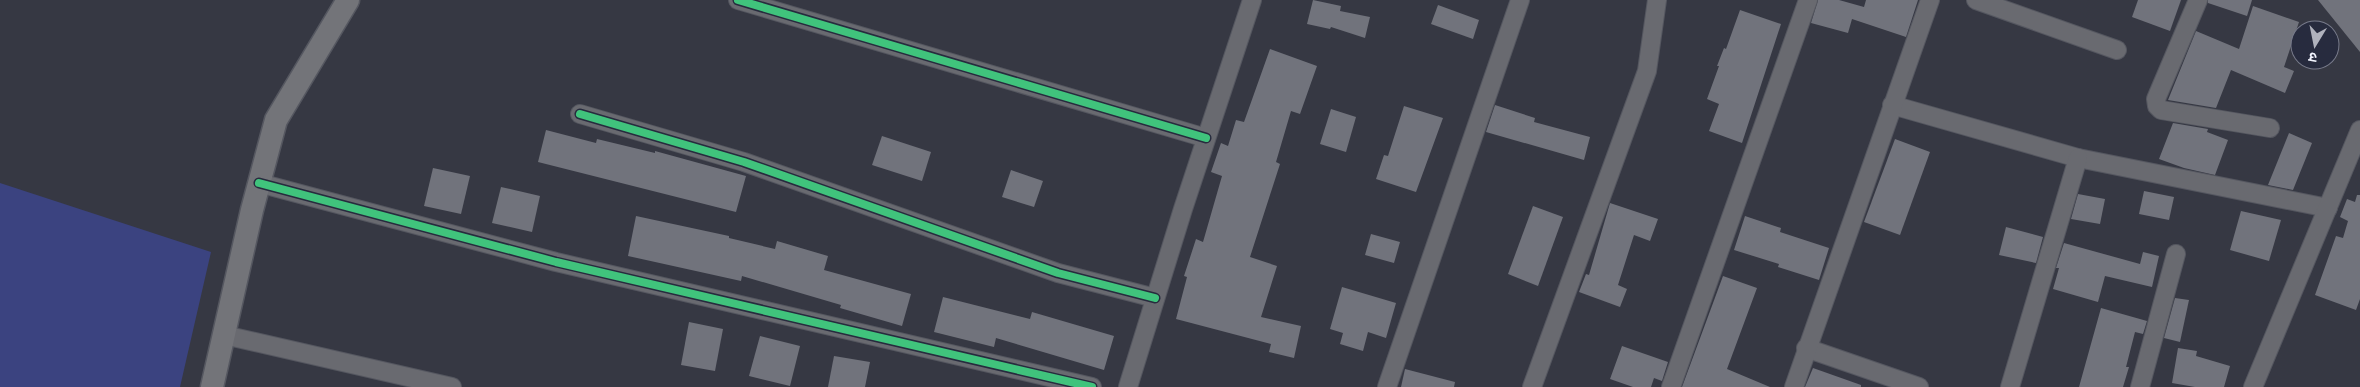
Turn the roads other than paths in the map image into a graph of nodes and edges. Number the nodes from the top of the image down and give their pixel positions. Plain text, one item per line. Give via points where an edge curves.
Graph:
1 (348, 0) edge
2 (738, 0) edge
3 (1252, 0) edge
4 (1520, 0) edge
5 (1657, 0) edge
6 (1808, 0) edge
7 (1930, 0) edge
8 (1976, 0) edge
9 (2198, 0) edge
10 (2117, 50) dead end
11 (1892, 105) junction
12 (580, 114) dead end
13 (2270, 128) dead end
14 (2360, 130) edge
15 (1206, 138) junction
16 (2078, 158) junction
17 (259, 184) junction
18 (2328, 208) junction
19 (2176, 254) dead end
20 (1156, 298) junction
21 (224, 335) junction
22 (1806, 348) junction
23 (212, 387) edge
24 (452, 387) edge
25 (1092, 387) edge
26 (1128, 387) edge
27 (1387, 387) edge
28 (1532, 387) edge
29 (1670, 387) edge
30 (1794, 387) edge
31 (1919, 387) edge
32 (2010, 387) edge
33 (2140, 387) edge
34 (2253, 387) edge

1 - 17 main road via 276,120
2 - 15 street
3 - 15 street
4 - 27 street
5 - 28 street via 1647,71
6 - 29 street
7 - 11 street
8 - 10 street
9 - 13 street via 2156,99 2157,106 2161,110
11 - 16 street
11 - 22 street
12 - 20 street via 744,162 1058,273
14 - 18 street
15 - 20 street
16 - 18 street
16 - 32 street
17 - 21 main road
17 - 25 street via 556,262
18 - 34 street
19 - 33 street
20 - 26 street
21 - 23 main road
21 - 24 street
22 - 30 street
22 - 31 street

